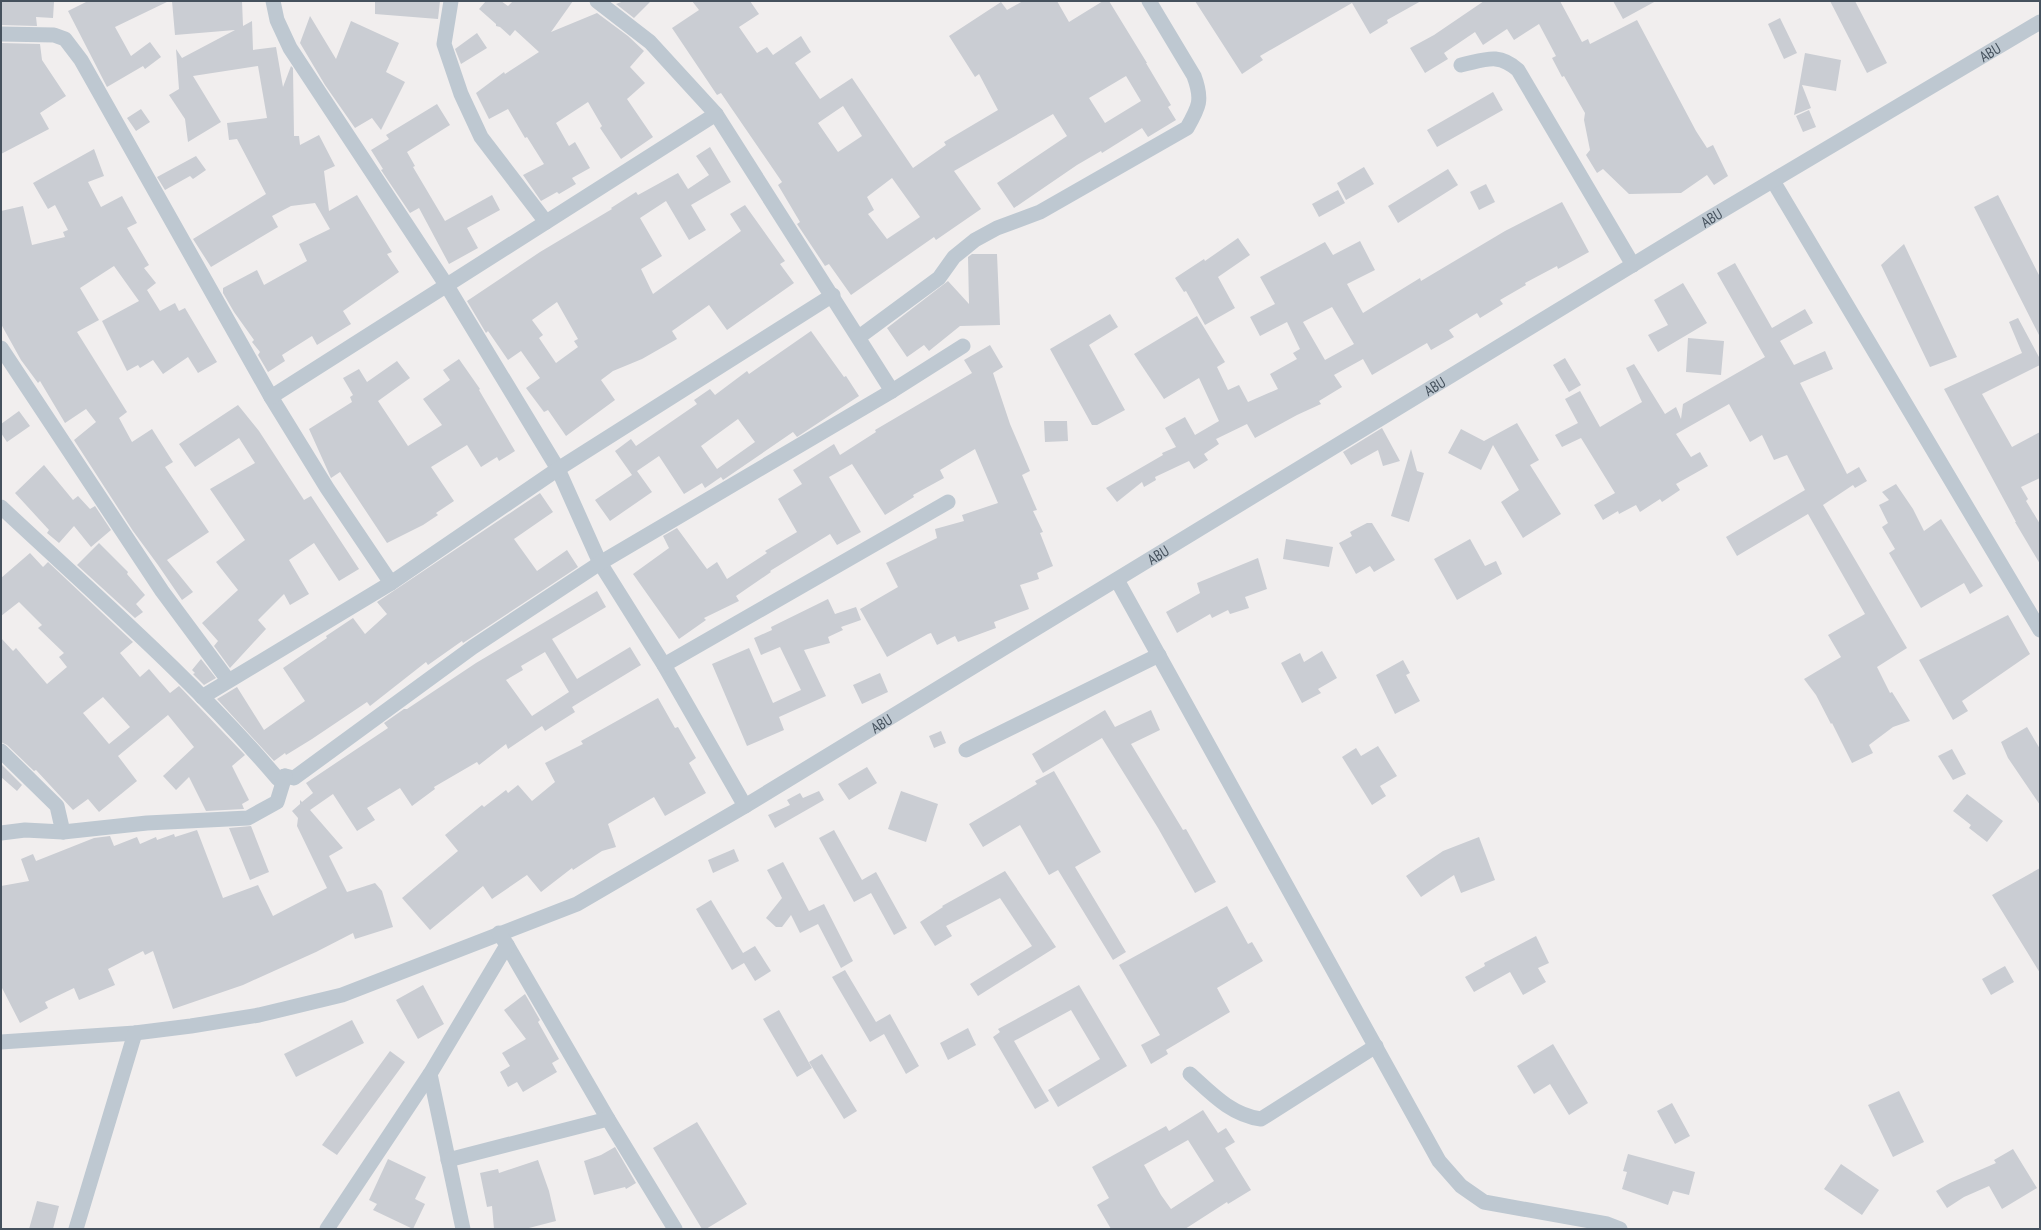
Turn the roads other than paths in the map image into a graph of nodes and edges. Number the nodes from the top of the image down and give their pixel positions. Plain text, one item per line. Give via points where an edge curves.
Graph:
1 (273, 1) edge
2 (451, 1) edge
3 (597, 1) edge
4 (1149, 1) edge
5 (2040, 22) edge
6 (1, 34) edge
7 (1461, 65) dead end
8 (716, 114) junction
9 (1773, 180) junction
10 (546, 222) junction
11 (1633, 265) junction
12 (447, 286) junction
13 (833, 295) junction
14 (859, 338) junction
15 (963, 346) dead end
16 (1, 348) edge
17 (892, 392) junction
18 (271, 398) junction
19 (558, 469) junction
20 (948, 502) dead end
21 (1, 507) edge
22 (600, 564) junction
23 (1117, 580) junction
24 (391, 583) junction
25 (2038, 624) edge
26 (1159, 655) junction
27 (664, 665) junction
28 (228, 680) junction
29 (202, 698) junction
30 (966, 750) dead end
31 (1, 751) edge
32 (285, 776) junction
33 (745, 806) junction
34 (63, 832) junction
35 (1, 833) edge
36 (503, 939) junction
37 (135, 1032) junction
38 (1, 1042) edge
39 (1376, 1046) junction
40 (430, 1074) junction
41 (1190, 1074) dead end
42 (608, 1119) junction
43 (448, 1160) junction
44 (76, 1229) edge
45 (327, 1229) edge
46 (463, 1229) edge
47 (674, 1229) edge
48 (1620, 1229) edge

1 - 12 street via 277,20 290,48
2 - 10 street via 444,44 461,94 481,137
3 - 8 street via 650,42
4 - 14 street via 1199,88 1199,107 1187,128 1040,212 997,228 975,240 954,257 939,278
5 - 9 street, ABU
6 - 18 street via 54,35 65,39 81,60
7 - 11 street via 1496,58 1507,60 1518,70
8 - 10 street
8 - 13 street
9 - 11 street, ABU
9 - 25 street
10 - 12 street
11 - 23 street, ABU
12 - 18 street
12 - 19 street
13 - 14 street
13 - 19 street
14 - 17 street
15 - 17 street
16 - 28 street via 162,591
17 - 22 street
18 - 24 street
19 - 22 street
19 - 24 street
20 - 27 street
21 - 29 street
22 - 27 street
22 - 32 street via 473,647 294,778
23 - 26 street
23 - 33 street, ABU
24 - 28 street
26 - 30 street
26 - 39 street
27 - 33 street
28 - 29 street
29 - 32 street via 278,779
31 - 34 street via 57,806
32 - 34 street via 278,802 248,818 147,823
33 - 36 street, ABU via 577,904
34 - 35 street via 25,830
36 - 37 street, ABU via 342,995 259,1015
36 - 40 street
36 - 42 street
37 - 38 street, ABU
37 - 44 street
39 - 41 street via 1261,1119 1248,1118 1233,1110
39 - 48 street via 1438,1161 1461,1186 1484,1202 1606,1224
40 - 43 street
40 - 45 street
42 - 43 street
42 - 47 street
43 - 46 street

